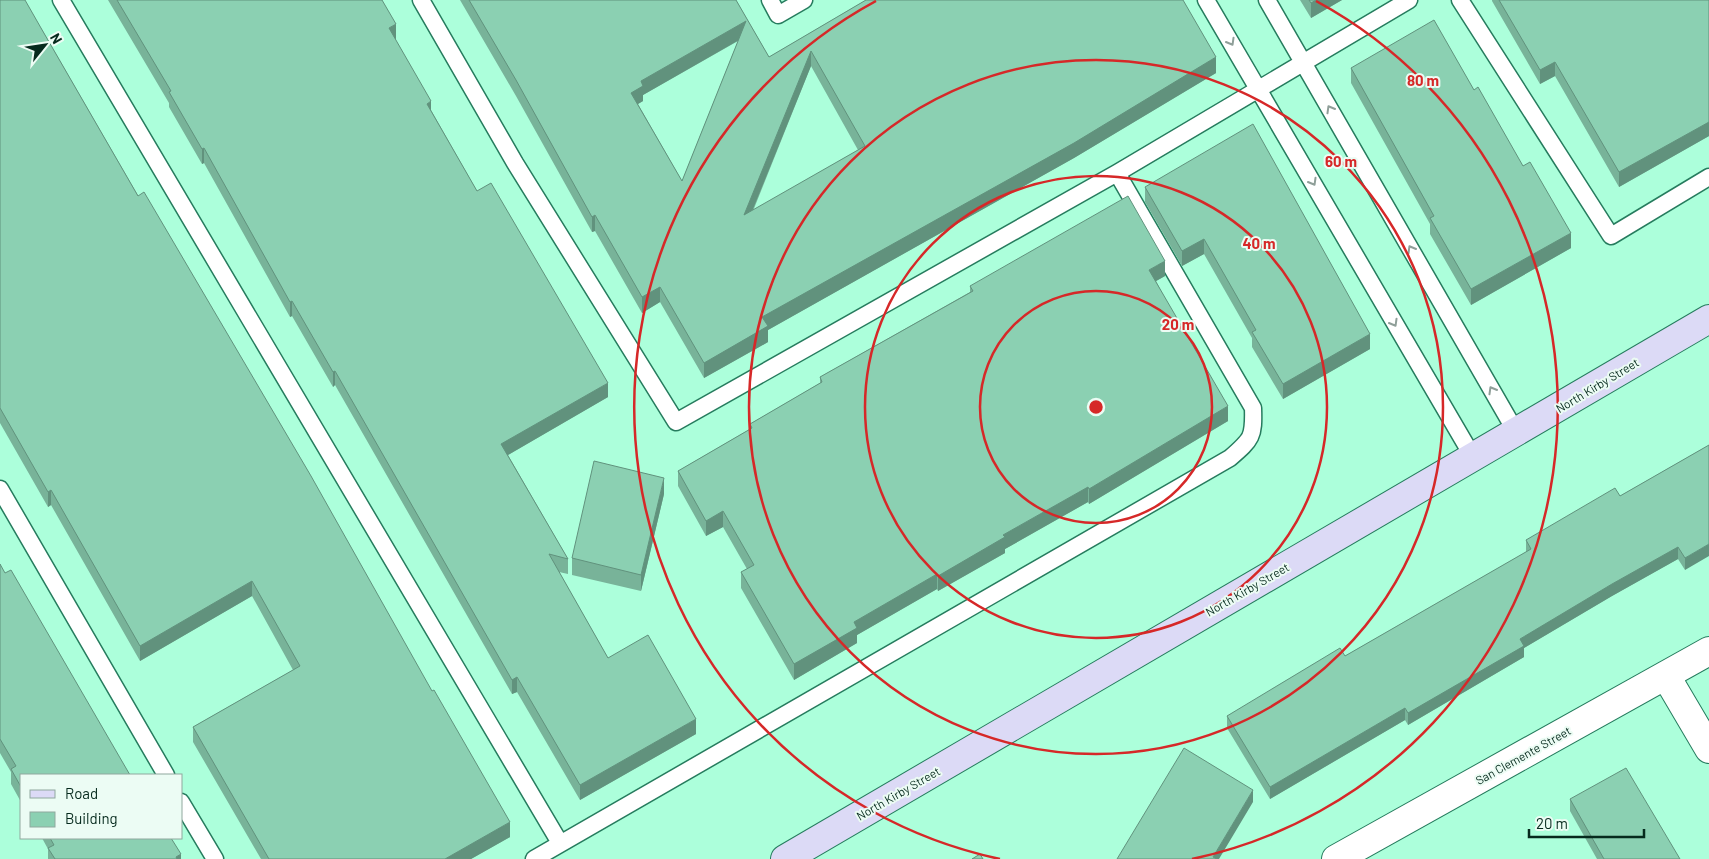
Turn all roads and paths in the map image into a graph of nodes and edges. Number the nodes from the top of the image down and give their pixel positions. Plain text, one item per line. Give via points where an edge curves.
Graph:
1 (62, 0) edge
2 (421, 0) edge
3 (770, 0) edge
4 (804, 0) edge
5 (1206, 0) edge
6 (1267, 0) edge
7 (1409, 0) edge
8 (1460, 0) edge
9 (1303, 62) junction
10 (1258, 89) junction
11 (1116, 173) junction
12 (1709, 177) edge
13 (1709, 318) edge
14 (1516, 432) junction
15 (1473, 457) junction
16 (0, 489) edge
17 (1709, 650) edge
18 (1666, 676) junction
19 (1709, 749) edge
20 (165, 774) edge
21 (182, 804) edge
22 (560, 842) junction
23 (788, 858) edge
24 (215, 859) edge
25 (534, 859) edge
26 (1336, 859) edge

1 - 22 lane
2 - 11 lane via 515,163 676,422
3 - 4 lane via 778,14
5 -> 10 lane
6 - 9 lane
7 - 9 lane
8 - 12 lane via 1611,236
9 - 10 lane
14 -> 9 lane
10 - 11 lane
10 -> 15 lane
11 - 22 lane via 1253,408 1254,426 1250,442 1230,458
13 - 14 street, North Kirby Street
14 - 15 street, North Kirby Street
15 - 23 street, North Kirby Street
16 - 20 lane
17 - 18 street, San Clemente Street
18 - 19 street
18 - 26 street, San Clemente Street
21 - 24 lane
22 - 25 lane

